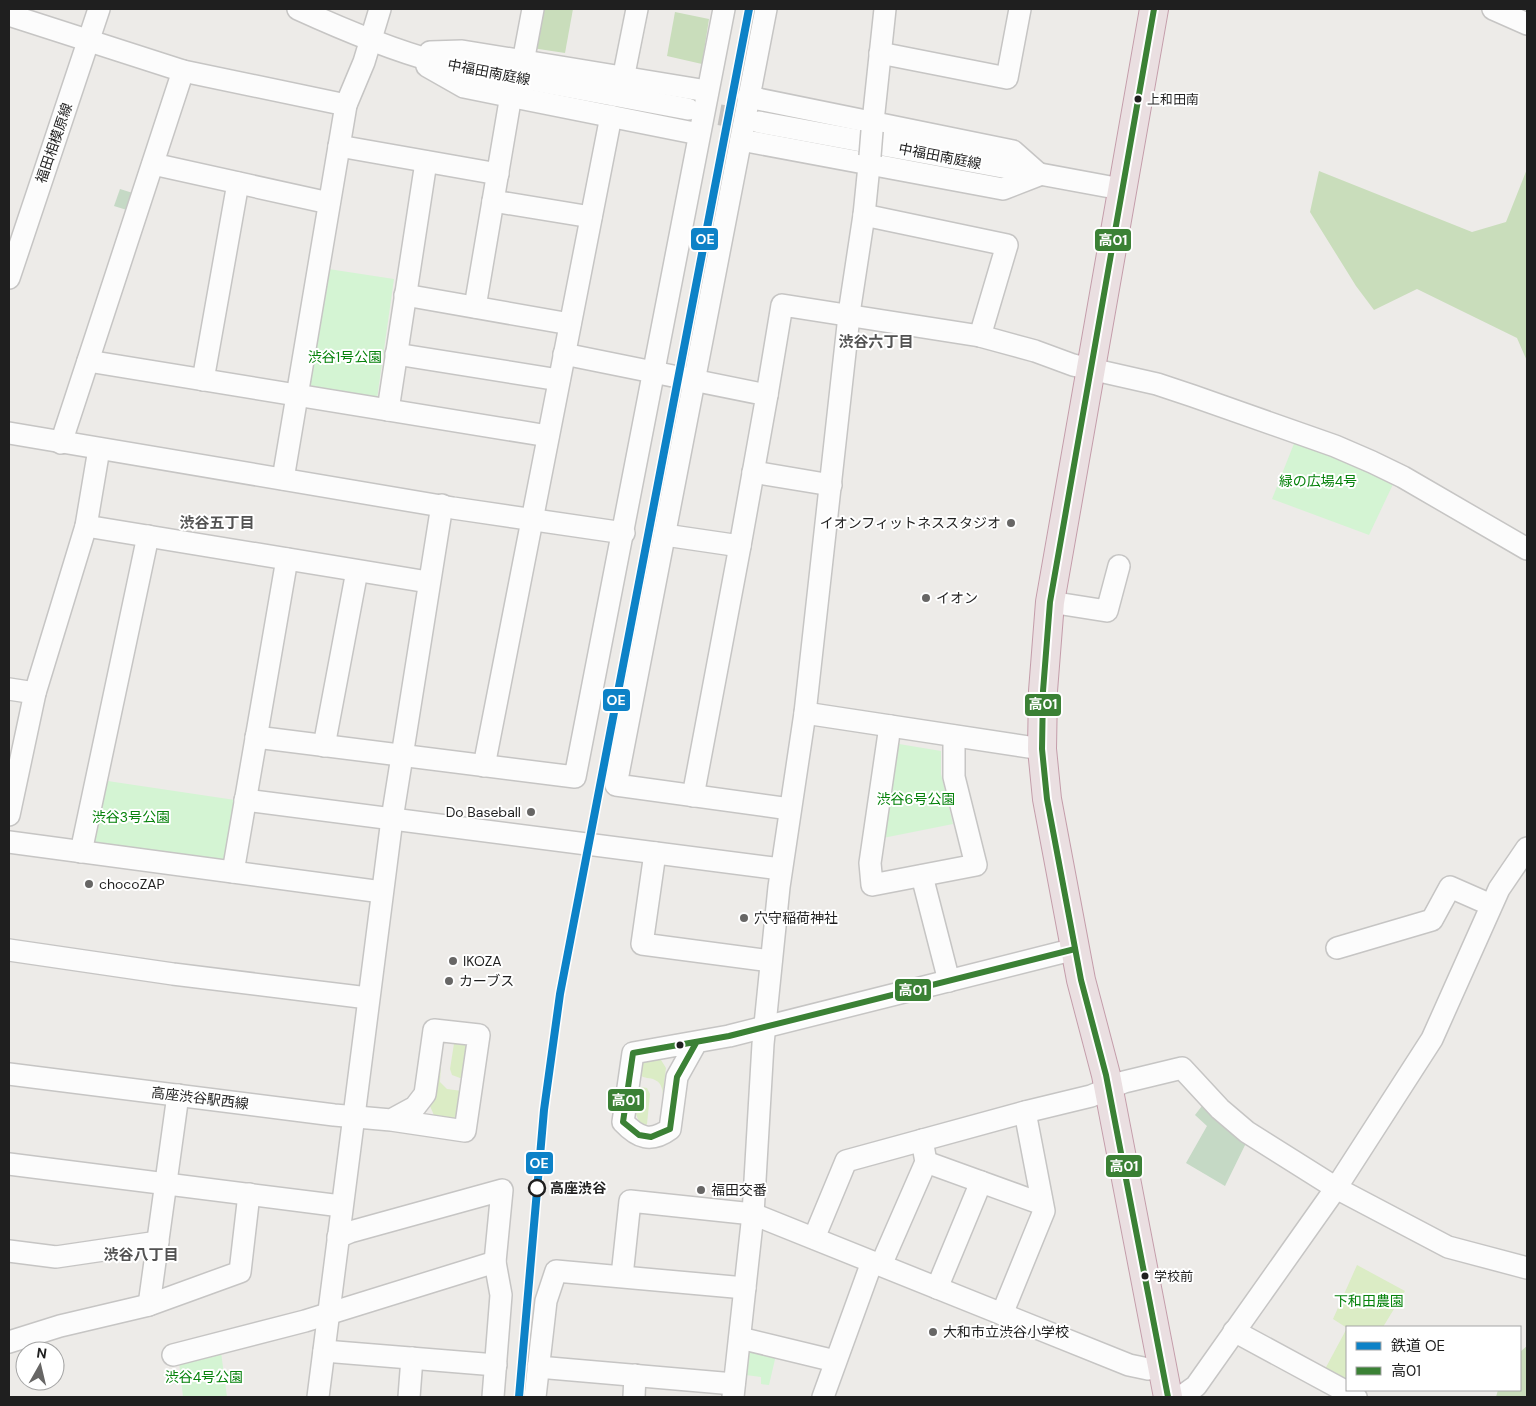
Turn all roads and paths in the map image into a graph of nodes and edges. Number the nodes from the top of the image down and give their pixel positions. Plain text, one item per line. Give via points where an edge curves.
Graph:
1 (99, 9) edge
2 (298, 9) edge
3 (380, 9) edge
4 (533, 9) edge
5 (637, 9) edge
6 (724, 9) edge
7 (766, 9) edge
8 (884, 9) edge
9 (1020, 9) edge
10 (1154, 9) edge
11 (1493, 9) edge
12 (9, 15) edge
13 (1527, 24) edge
14 (89, 40) junction
15 (370, 41) junction
16 (403, 53) junction
17 (880, 53) junction
18 (523, 62) junction
19 (184, 71) junction
20 (623, 79) junction
21 (707, 91) junction
22 (511, 95) junction
23 (748, 97) junction
24 (346, 105) junction
25 (688, 109) tunnel mouth
26 (611, 116) junction
27 (759, 122) tunnel mouth
28 (873, 128) junction
29 (699, 134) junction
30 (741, 140) junction
31 (339, 146) junction
32 (869, 159) junction
33 (426, 162) junction
34 (152, 164) junction
35 (498, 174) junction
36 (1039, 175) junction
37 (238, 183) junction
38 (1121, 189) junction
39 (493, 201) junction
40 (329, 203) junction
41 (864, 215) junction
42 (591, 217) junction
43 (9, 278) edge
44 (406, 295) junction
45 (475, 307) junction
46 (850, 316) junction
47 (570, 324) junction
48 (980, 336) junction
49 (396, 354) junction
50 (564, 354) junction
51 (88, 361) junction
52 (1090, 369) junction
53 (655, 373) junction
54 (203, 380) junction
55 (559, 380) junction
56 (695, 380) junction
57 (297, 395) junction
58 (767, 395) junction
59 (388, 410) junction
60 (9, 433) edge
61 (548, 436) junction
62 (61, 443) junction
63 (99, 449) junction
64 (753, 472) junction
65 (283, 479) junction
66 (831, 485) junction
67 (442, 504) junction
68 (532, 518) junction
69 (86, 526) junction
70 (624, 533) junction
71 (665, 535) junction
72 (148, 536) junction
73 (740, 546) junction
74 (1527, 549) edge
75 (287, 559) junction
76 (1118, 566) dead end
77 (357, 571) junction
78 (428, 582) junction
79 (1050, 602) junction
80 (9, 689) edge
81 (34, 693) junction
82 (805, 713) junction
83 (890, 726) junction
84 (954, 736) junction
85 (256, 737) junction
86 (324, 746) junction
87 (1042, 749) junction
88 (401, 756) junction
89 (484, 766) junction
90 (693, 796) junction
91 (245, 800) junction
92 (790, 809) junction
93 (9, 815) edge
94 (392, 819) junction
95 (9, 842) edge
96 (1527, 848) edge
97 (81, 852) junction
98 (655, 853) junction
99 (781, 869) junction
100 (233, 872) junction
101 (922, 876) junction
102 (382, 892) junction
103 (1491, 905) junction
104 (1337, 948) dead end
105 (1075, 949) junction
106 (9, 950) edge
107 (771, 962) junction
108 (949, 981) junction
109 (368, 998) junction
110 (766, 1026) junction
111 (696, 1043) junction
112 (654, 1050) junction
113 (9, 1074) edge
114 (677, 1077) junction
115 (1109, 1088) junction
116 (425, 1094) junction
117 (178, 1095) junction
118 (1025, 1112) junction
119 (354, 1116) junction
120 (391, 1120) junction
121 (435, 1127) junction
122 (922, 1140) junction
123 (926, 1162) junction
124 (9, 1164) edge
125 (981, 1182) junction
126 (166, 1184) junction
127 (1336, 1188) junction
128 (249, 1194) junction
129 (1042, 1204) junction
130 (341, 1206) junction
131 (753, 1214) junction
132 (814, 1238) junction
133 (338, 1241) junction
134 (158, 1242) junction
135 (9, 1251) edge
136 (495, 1262) junction
137 (876, 1263) junction
138 (1527, 1268) edge
139 (622, 1276) junction
140 (745, 1288) junction
141 (937, 1288) junction
142 (149, 1305) junction
143 (329, 1310) junction
144 (1002, 1314) junction
145 (1234, 1331) junction
146 (740, 1338) junction
147 (9, 1342) edge
148 (324, 1351) junction
149 (173, 1356) dead end
150 (412, 1358) junction
151 (835, 1361) junction
152 (496, 1365) junction
153 (1162, 1366) junction
154 (538, 1367) junction
155 (635, 1376) junction
156 (734, 1390) edge
157 (318, 1397) edge
158 (409, 1397) edge
159 (493, 1397) edge
160 (535, 1397) edge
161 (634, 1397) edge
162 (823, 1397) edge
163 (1168, 1397) edge
164 (1173, 1397) edge
165 (1356, 1397) edge

1 - 14 street, 福田相模原線
2 - 15 street, 中福田南庭線
3 - 15 street
4 - 18 street
5 - 20 street
6 - 21 street
7 - 23 street
8 - 17 street
9 - 17 street via 1007,78
10 - 38 highway
11 - 13 street
12 - 14 street
14 - 19 street
14 - 43 street, 福田相模原線
15 - 16 street, 中福田南庭線
15 - 24 street
16 - 18 street via 462,51
16 - 22 street via 464,87
16 - 25 street, 中福田南庭線
17 - 28 street
18 - 20 street
19 - 24 street
19 - 34 street
20 - 21 street
21 - 29 street
22 - 26 street
22 - 35 street
23 - 28 street
23 - 30 street
24 - 31 street
26 - 29 street
26 - 42 street
27 - 36 street, 中福田南庭線
28 - 32 street, bridge
28 - 36 street via 1013,151
29 - 53 street
30 - 32 street
30 - 56 street
31 - 33 street
31 - 40 street
32 - 36 street via 1003,188
32 - 41 street
33 - 35 street
33 - 44 street
34 - 37 street
34 - 51 street
35 - 39 street
36 - 38 street, 中福田南庭線
37 - 40 street
37 - 54 street
38 - 52 highway
39 - 42 street
39 - 45 street
40 - 57 street
41 - 46 street
41 - 48 street via 1007,246
42 - 47 street
44 - 45 street
44 - 49 street
45 - 47 street
46 - 48 street
46 - 58 street via 782,305
46 - 66 street
47 - 50 street
48 - 52 street
49 - 55 street
49 - 59 street
50 - 53 street
50 - 55 street
51 - 54 street
51 - 62 street
52 - 74 street via 1157,384 1335,446 1403,477
52 - 79 highway
53 - 56 street
53 - 70 street
54 - 57 street
55 - 61 street
56 - 58 street
56 - 71 street
57 - 59 street
57 - 65 street
58 - 64 street
59 - 61 street
60 - 62 street
61 - 68 street
62 - 63 street
63 - 65 street
63 - 69 street
64 - 66 street
64 - 73 street
65 - 67 street
66 - 82 street
67 - 68 street
67 - 78 street
68 - 70 street
68 - 89 street
69 - 72 street
69 - 81 street
70 - 89 street via 575,777
71 - 73 street
71 - 90 street via 616,785
72 - 75 street
72 - 97 street
73 - 90 street
75 - 77 street
75 - 85 street
76 - 79 street via 1108,611
77 - 78 street
77 - 86 street
78 - 88 street
79 - 87 highway
80 - 81 street
81 - 93 street
82 - 83 street
82 - 92 street
83 - 84 street
83 - 101 street via 870,863 872,885
84 - 87 street
84 - 101 street via 954,777 976,865
85 - 86 street
85 - 91 street
86 - 88 street
87 - 105 highway via 1047,799
88 - 89 street
88 - 94 street
90 - 92 street
91 - 94 street
91 - 100 street
92 - 99 street
94 - 98 street
94 - 102 street
95 - 97 street
96 - 103 street
97 - 100 street
98 - 99 street
98 - 107 street via 642,944
99 - 107 street
100 - 102 street
101 - 108 street
102 - 109 street
103 - 104 street via 1450,887 1432,920
103 - 127 street via 1432,1039
105 - 108 street
105 - 115 highway
106 - 109 street
107 - 110 street
108 - 110 street
109 - 119 street
110 - 111 street
110 - 131 street
111 - 112 street
111 - 114 street
112 - 114 street via 670,1060
112 - 114 street via 633,1053 623,1122 634,1134 656,1137 670,1129
113 - 117 street, 高座渋谷駅西線
115 - 118 street via 1091,1096
115 - 127 street via 1182,1068 1220,1109 1247,1132
115 - 153 highway
116 - 120 street via 415,1107
116 - 121 street via 425,1110
116 - 121 street, 高座渋谷駅西線 via 434,1030 479,1035 465,1131
117 - 119 street, 高座渋谷駅西線
117 - 126 street
118 - 122 street
118 - 129 street
119 - 120 street, 高座渋谷駅西線
119 - 130 street
120 - 121 street, 高座渋谷駅西線
122 - 123 street
122 - 132 street via 846,1162
123 - 125 street
123 - 137 street
124 - 126 street
125 - 129 street
125 - 141 street
126 - 128 street
126 - 134 street
127 - 138 street via 1448,1247
127 - 145 street
128 - 130 street
128 - 142 street via 240,1272
129 - 144 street via 1044,1211
130 - 133 street
131 - 132 street
131 - 139 street via 630,1200
131 - 140 street
132 - 137 street
133 - 136 street via 350,1232 502,1190
133 - 143 street
134 - 135 street via 56,1257
134 - 142 street
136 - 143 street
136 - 152 street via 501,1294
137 - 141 street
137 - 151 street
139 - 140 street
139 - 154 street via 556,1271 546,1301
140 - 146 street
141 - 144 street
142 - 147 street
143 - 148 street
143 - 149 street
144 - 153 street via 1129,1365 1148,1369
145 - 164 street via 1193,1390
145 - 165 street
146 - 151 street
146 - 156 street
148 - 150 street
148 - 157 street
150 - 152 street
150 - 158 street
151 - 162 street
152 - 159 street
153 - 163 highway
154 - 155 street
154 - 160 street
155 - 156 street
155 - 161 street

